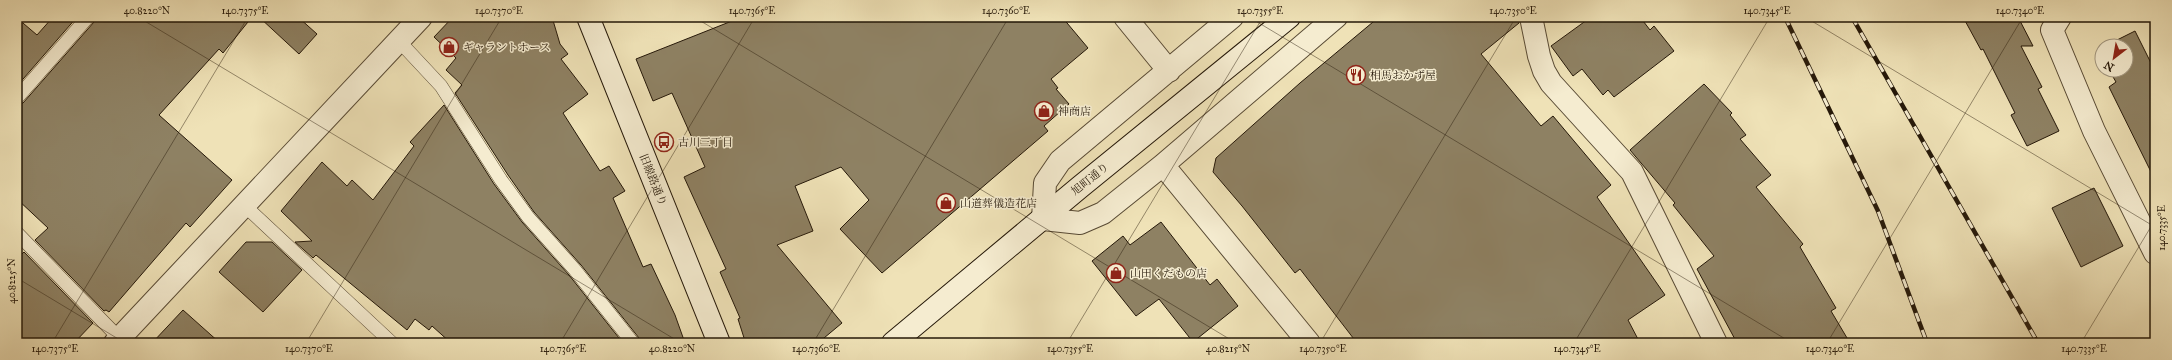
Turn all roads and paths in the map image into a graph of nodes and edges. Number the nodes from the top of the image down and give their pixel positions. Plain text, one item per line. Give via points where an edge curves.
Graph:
1 (88, 17) edge
2 (588, 17) edge
3 (1125, 17) edge
4 (1232, 17) edge
5 (1288, 17) edge
6 (1336, 17) edge
7 (1531, 17) edge
8 (2060, 17) edge
9 (408, 26) edge
10 (1169, 71) junction
11 (17, 98) edge
12 (1163, 165) junction
13 (244, 205) junction
14 (1043, 219) junction
15 (17, 233) edge
16 (2155, 253) edge
17 (117, 341) edge
18 (897, 342) edge
19 (392, 343) edge
20 (633, 343) edge
21 (719, 343) edge
22 (1309, 343) edge
23 (1716, 343) edge

1 - 11 lane
2 - 21 street, 旧線路通り
3 - 10 street
4 - 10 street
5 - 14 street, 旭町通り
6 - 12 street
7 - 23 street via 1544,70 1551,83 1632,172
8 - 16 street via 2052,30 2094,131
9 - 13 street
9 - 20 lane via 441,86 501,180 528,217 575,270
10 - 14 street via 1060,161 1045,183
12 - 14 street via 1103,214 1080,222
12 - 22 street
13 - 17 street
13 - 19 lane
14 - 18 street, 旭町通り
15 - 17 lane

